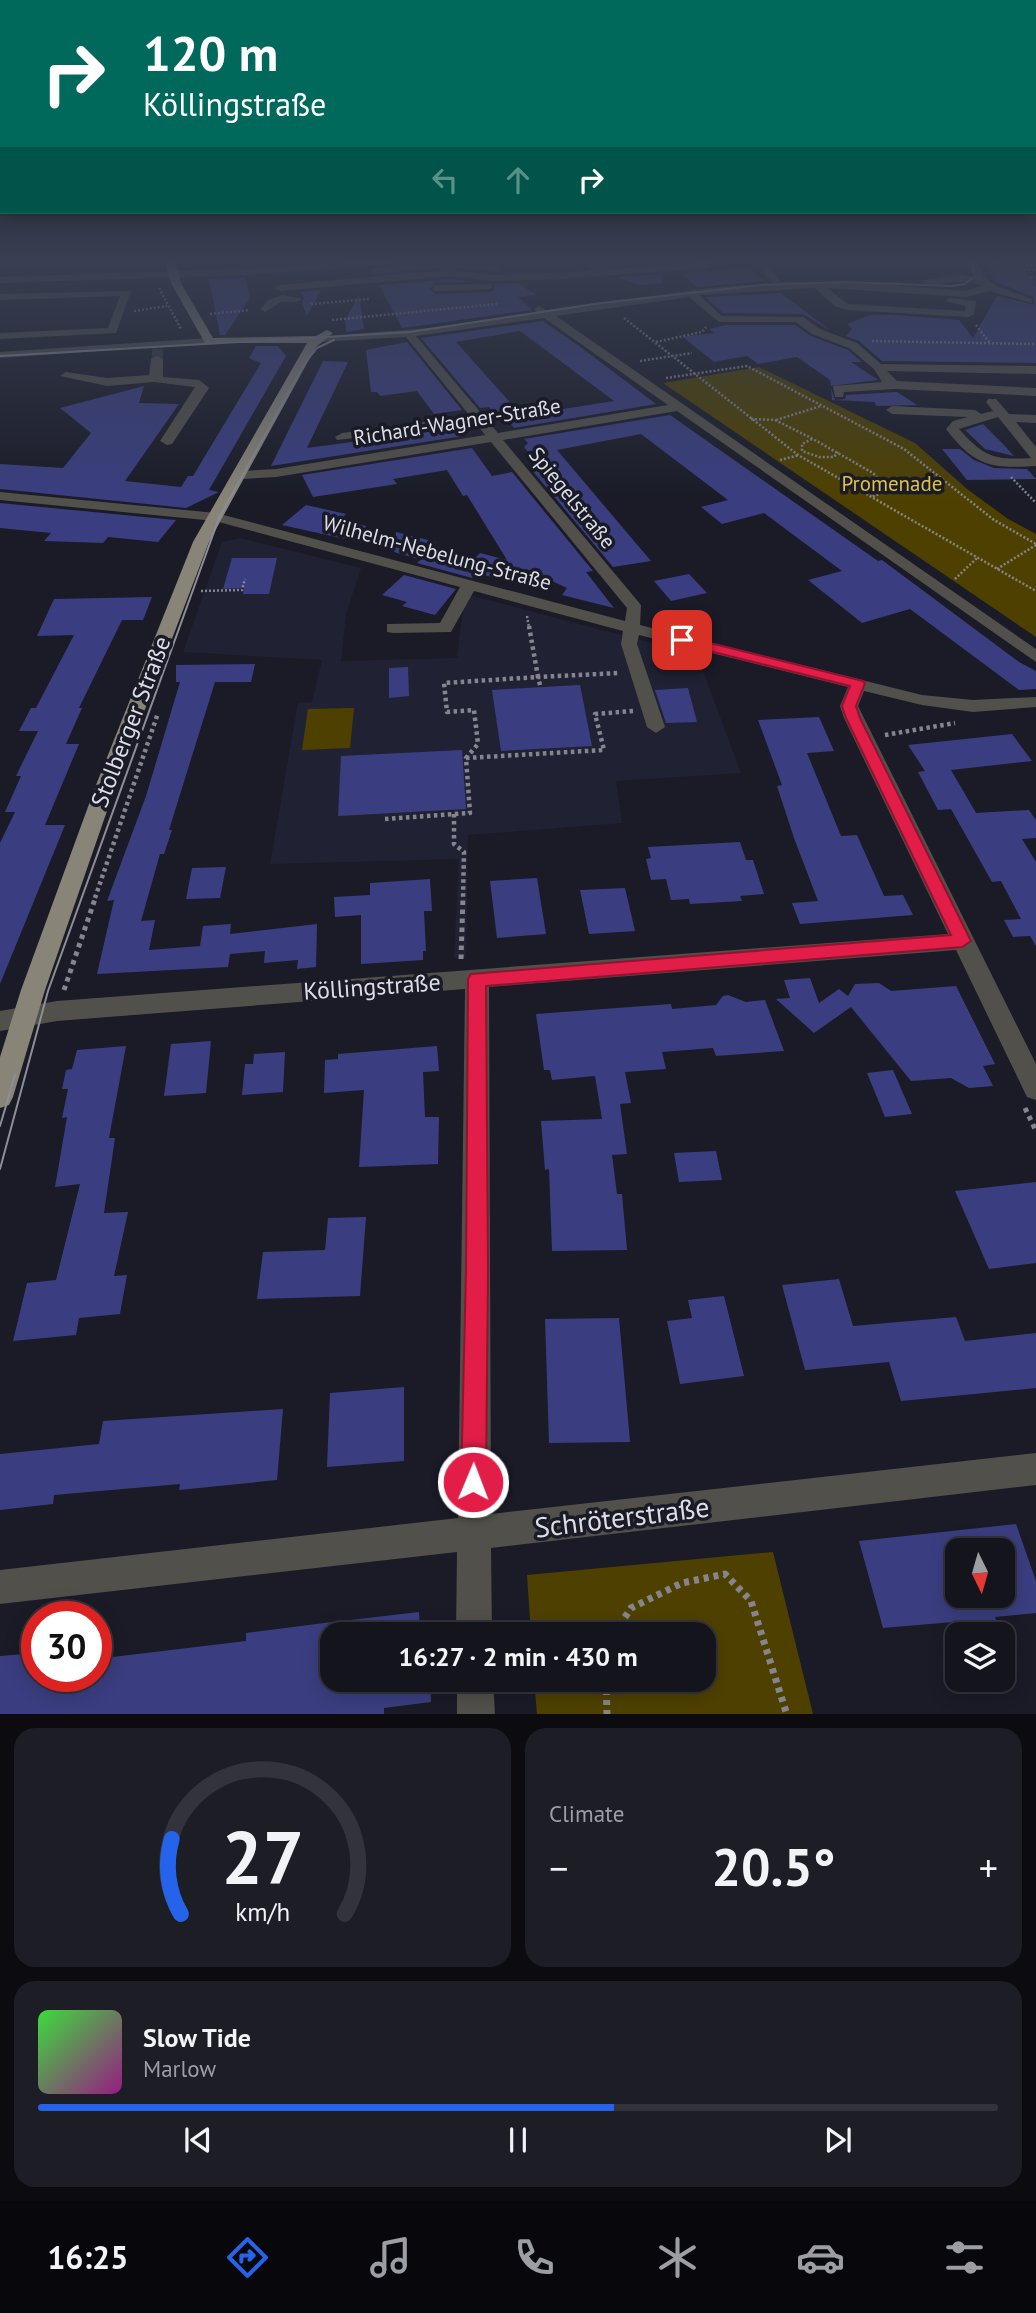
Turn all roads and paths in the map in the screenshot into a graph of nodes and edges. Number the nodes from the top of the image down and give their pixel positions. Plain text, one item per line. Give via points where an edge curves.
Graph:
1 (209, 341) edge
2 (261, 341) edge
3 (315, 341) edge
4 (415, 341) edge
5 (585, 341) edge
6 (660, 341) edge
7 (840, 341) edge
8 (988, 341) edge
9 (655, 342) joint
10 (851, 344) junction
11 (990, 344) junction
12 (1036, 344) edge
13 (158, 351) junction
14 (692, 353) dead end
15 (0, 355) edge
16 (672, 356) junction
17 (643, 360) dead end
18 (302, 364) junction
19 (879, 367) junction
20 (1036, 370) edge
21 (693, 372) junction
22 (66, 376) dead end
23 (158, 378) junction
24 (643, 382) junction
25 (899, 386) junction
26 (982, 390) junction
27 (1036, 392) edge
28 (839, 394) dead end
29 (822, 405) junction
30 (679, 407) junction
31 (892, 410) dead end
32 (999, 415) junction
33 (480, 419) junction
34 (751, 419) junction
35 (1036, 419) edge
36 (775, 420) junction
37 (495, 437) junction
38 (342, 438) dead end
39 (813, 439) junction
40 (167, 441) dead end
41 (838, 452) junction
42 (1036, 456) edge
43 (998, 464) junction
44 (241, 475) junction
45 (0, 496) edge
46 (870, 497) junction
47 (1036, 503) edge
48 (216, 517) junction
49 (1036, 545) edge
50 (977, 558) junction
51 (997, 569) junction
52 (204, 579) dead end
53 (245, 579) dead end
54 (468, 584) junction
55 (200, 591) junction
56 (942, 591) junction
57 (1036, 591) edge
58 (195, 604) dead end
59 (528, 617) dead end
60 (393, 628) dead end
61 (631, 628) junction
62 (1036, 657) edge
63 (637, 672) junction
64 (538, 677) junction
65 (858, 683) junction
66 (540, 685) dead end
67 (1036, 702) edge
68 (160, 707) dead end
69 (654, 719) joint
70 (967, 721) dead end
71 (862, 737) junction
72 (467, 758) junction
73 (454, 814) junction
74 (386, 819) dead end
75 (962, 941) junction
76 (468, 980) junction
77 (57, 1011) junction
78 (28, 1015) junction
79 (0, 1021) edge
80 (1036, 1089) edge
81 (0, 1097) edge
82 (1036, 1469) edge
83 (472, 1535) junction
84 (0, 1587) edge
85 (474, 1622) edge
86 (622, 1622) edge
87 (475, 1692) edge
88 (606, 1692) edge
89 (476, 1714) edge
90 (607, 1714) edge
91 (787, 1714) edge

1 - 13 street
2 - 18 main road via 289,346
3 - 18 main road, Stolberger Straße
4 - 33 street, Spiegelstraße
5 - 24 street
6 - 9 path
7 - 10 street
8 - 11 path
9 - 16 path
10 - 11 path
10 - 19 street via 866,362
11 - 12 path
13 - 15 street
13 - 23 street
14 - 16 path
16 - 17 path
16 - 21 path
18 - 44 main road, Stolberger Straße
19 - 20 street
19 - 25 street via 888,383
21 - 24 path
21 - 29 path via 747,366
21 - 34 path
22 - 23 street via 107,382
23 - 40 street via 203,388
24 - 30 street
25 - 26 street
25 - 28 street via 837,389
26 - 27 street
26 - 32 street
29 - 36 path
29 - 49 path via 904,449 994,520
30 - 37 street, Richard-Wagner-Straße
30 - 56 street
31 - 32 street
32 - 35 street
32 - 42 street
32 - 43 street via 952,429 977,458
33 - 37 street, Spiegelstraße
33 - 38 street
34 - 36 path
34 - 46 path via 798,455
36 - 39 path
37 - 44 street, Richard-Wagner-Straße
37 - 61 street, Spiegelstraße via 635,608
39 - 41 path
39 - 41 path via 802,444 807,454 834,457
41 - 46 path via 873,472 890,490
42 - 43 street
43 - 47 path
44 - 48 main road, Stolberger Straße
45 - 48 street, Wilhelm-Nebelung-Straße
46 - 50 path
48 - 54 street, Wilhelm-Nebelung-Straße
48 - 78 main road, Stolberger Straße via 201,542 111,773
49 - 51 path
50 - 51 path
50 - 56 path
51 - 57 path
52 - 55 path
53 - 55 path via 242,590
54 - 60 street via 445,628
54 - 61 street, Wilhelm-Nebelung-Straße
55 - 58 path
56 - 62 street
59 - 64 path
61 - 63 street via 629,644
61 - 65 street, Wilhelm-Nebelung-Straße
63 - 64 path
63 - 69 street
64 - 66 path
64 - 72 path via 443,683 447,712 474,710 478,744
65 - 67 street, Wilhelm-Nebelung-Straße via 922,700 973,706
65 - 71 street via 849,706
68 - 77 path
69 - 72 path via 595,714 604,750
70 - 71 path
71 - 75 street
72 - 73 path via 470,813
73 - 74 path
73 - 76 path via 454,844 464,852
75 - 76 street, Köllingstraße
75 - 80 street
76 - 77 street, Köllingstraße
76 - 83 street via 477,1270
77 - 78 street, Köllingstraße
78 - 79 street, Köllingstraße
78 - 81 main road, Stolberger Straße
82 - 83 street, Schröterstraße
83 - 84 street, Schröterstraße
83 - 85 street
86 - 91 path via 631,1608 681,1583 725,1574 751,1601
87 - 89 street
88 - 90 path

